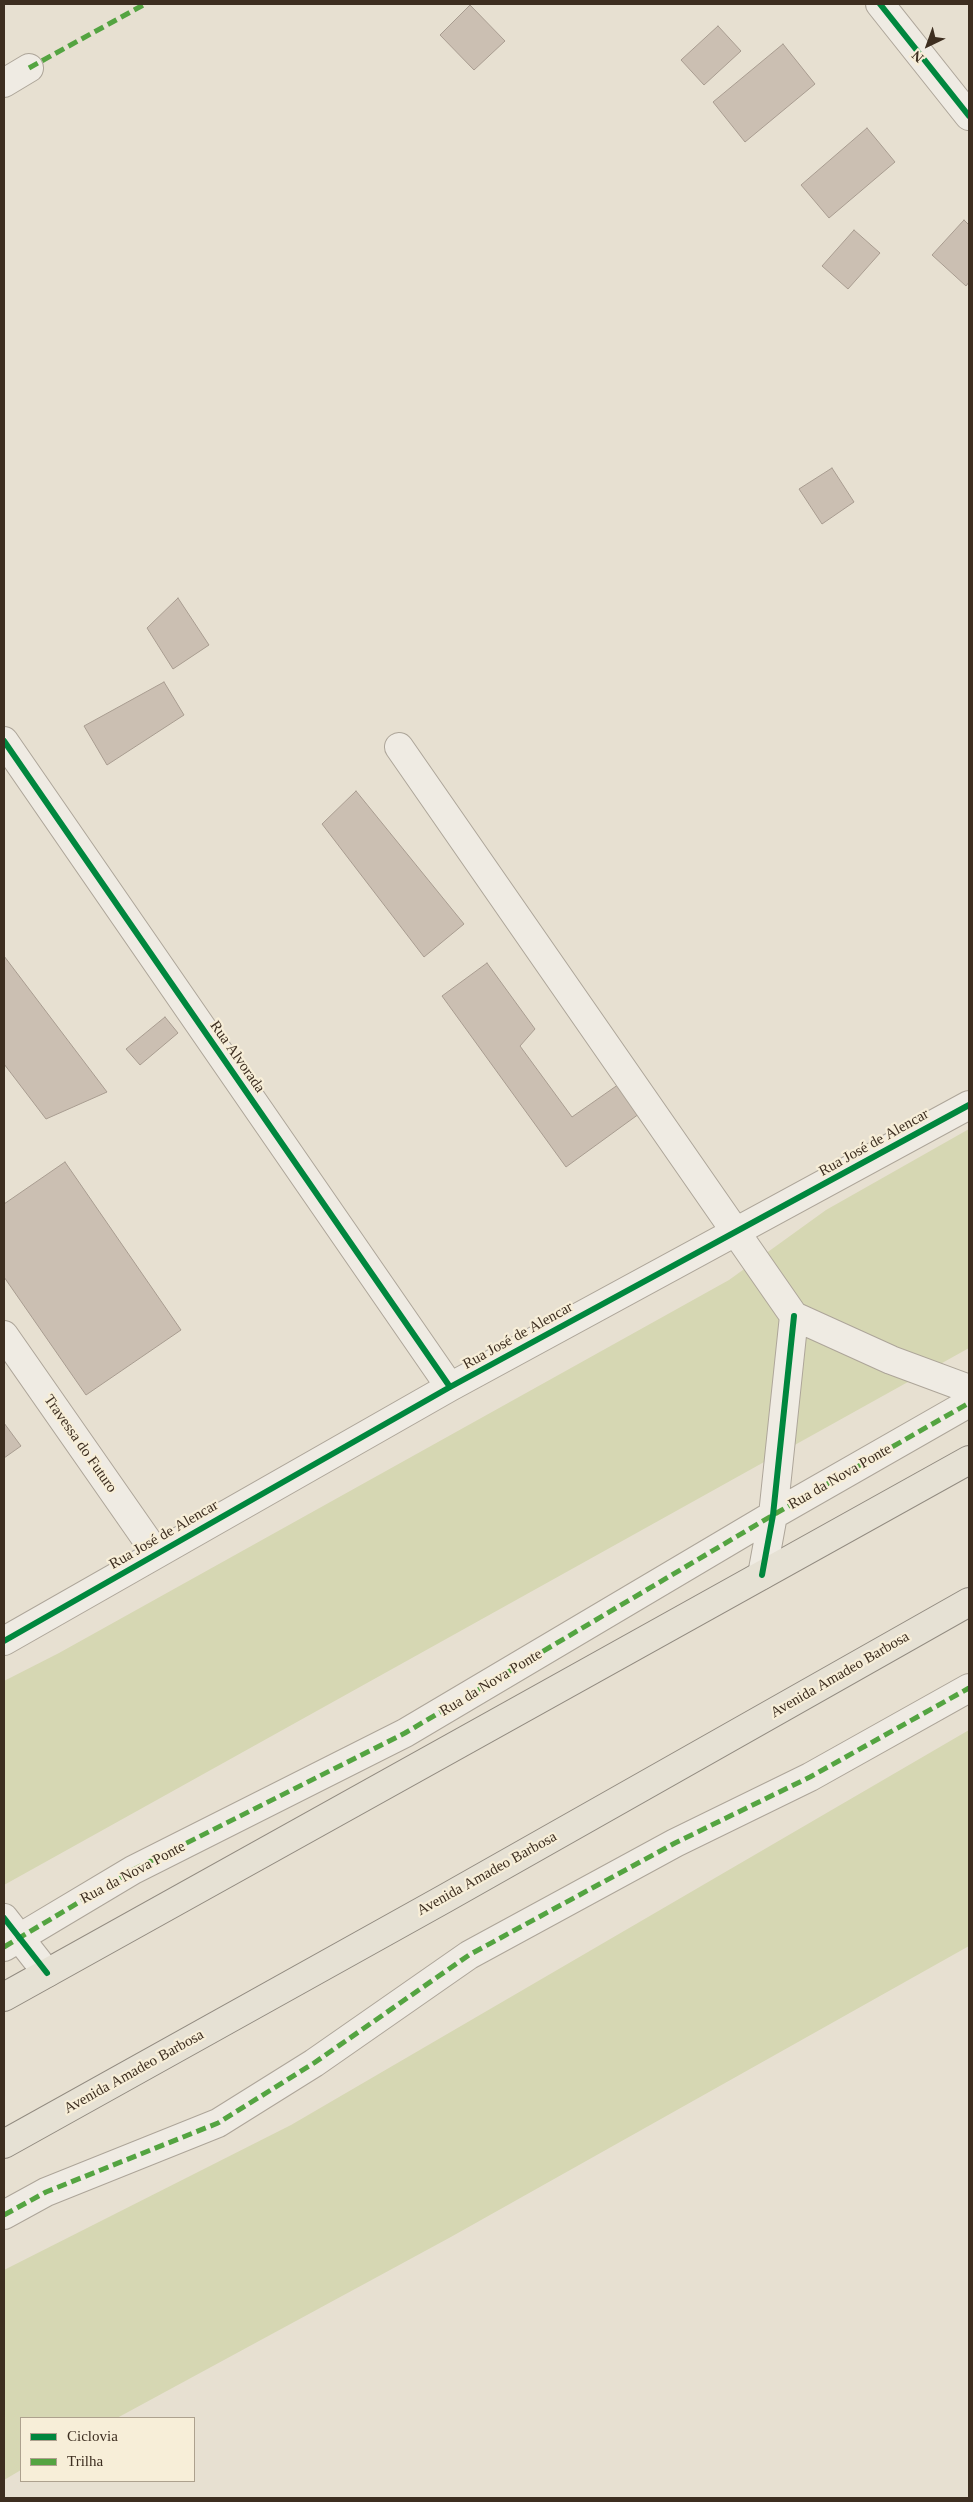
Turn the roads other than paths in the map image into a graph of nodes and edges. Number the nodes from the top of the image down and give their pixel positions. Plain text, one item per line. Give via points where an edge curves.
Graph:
1 (880, 4) edge
2 (29, 68) dead end
3 (4, 83) edge
4 (969, 116) edge
5 (4, 741) edge
6 (399, 748) dead end
7 (969, 1105) edge
8 (736, 1232) junction
9 (794, 1316) junction
10 (4, 1335) edge
11 (450, 1387) junction
12 (969, 1389) edge
13 (969, 1403) edge
14 (969, 1460) edge
15 (773, 1515) junction
16 (156, 1553) junction
17 (762, 1575) junction
18 (969, 1602) edge
19 (4, 1641) edge
20 (969, 1688) edge
21 (9, 1934) edge
22 (47, 1973) junction
23 (4, 1997) edge
24 (4, 2144) edge
25 (4, 2215) edge

1 - 4 street
2 - 3 street
5 - 11 street, Rua Alvorada
6 - 8 street
7 - 8 street, Rua José de Alencar
8 - 9 street
8 - 11 street, Rua José de Alencar
9 - 12 street via 891,1360
9 - 15 street
10 - 16 street, Travessa do Futuro
11 - 16 street, Rua José de Alencar
13 - 15 street, Rua da Nova Ponte
14 - 17 main road
15 - 17 street
15 - 21 street, Rua da Nova Ponte via 406,1733
16 - 19 street, Rua José de Alencar
17 - 22 main road
18 - 24 main road, Avenida Amadeo Barbosa
20 - 25 street via 810,1777 675,1843 469,1955 314,2063 218,2123 46,2192
21 - 22 street
22 - 23 main road

